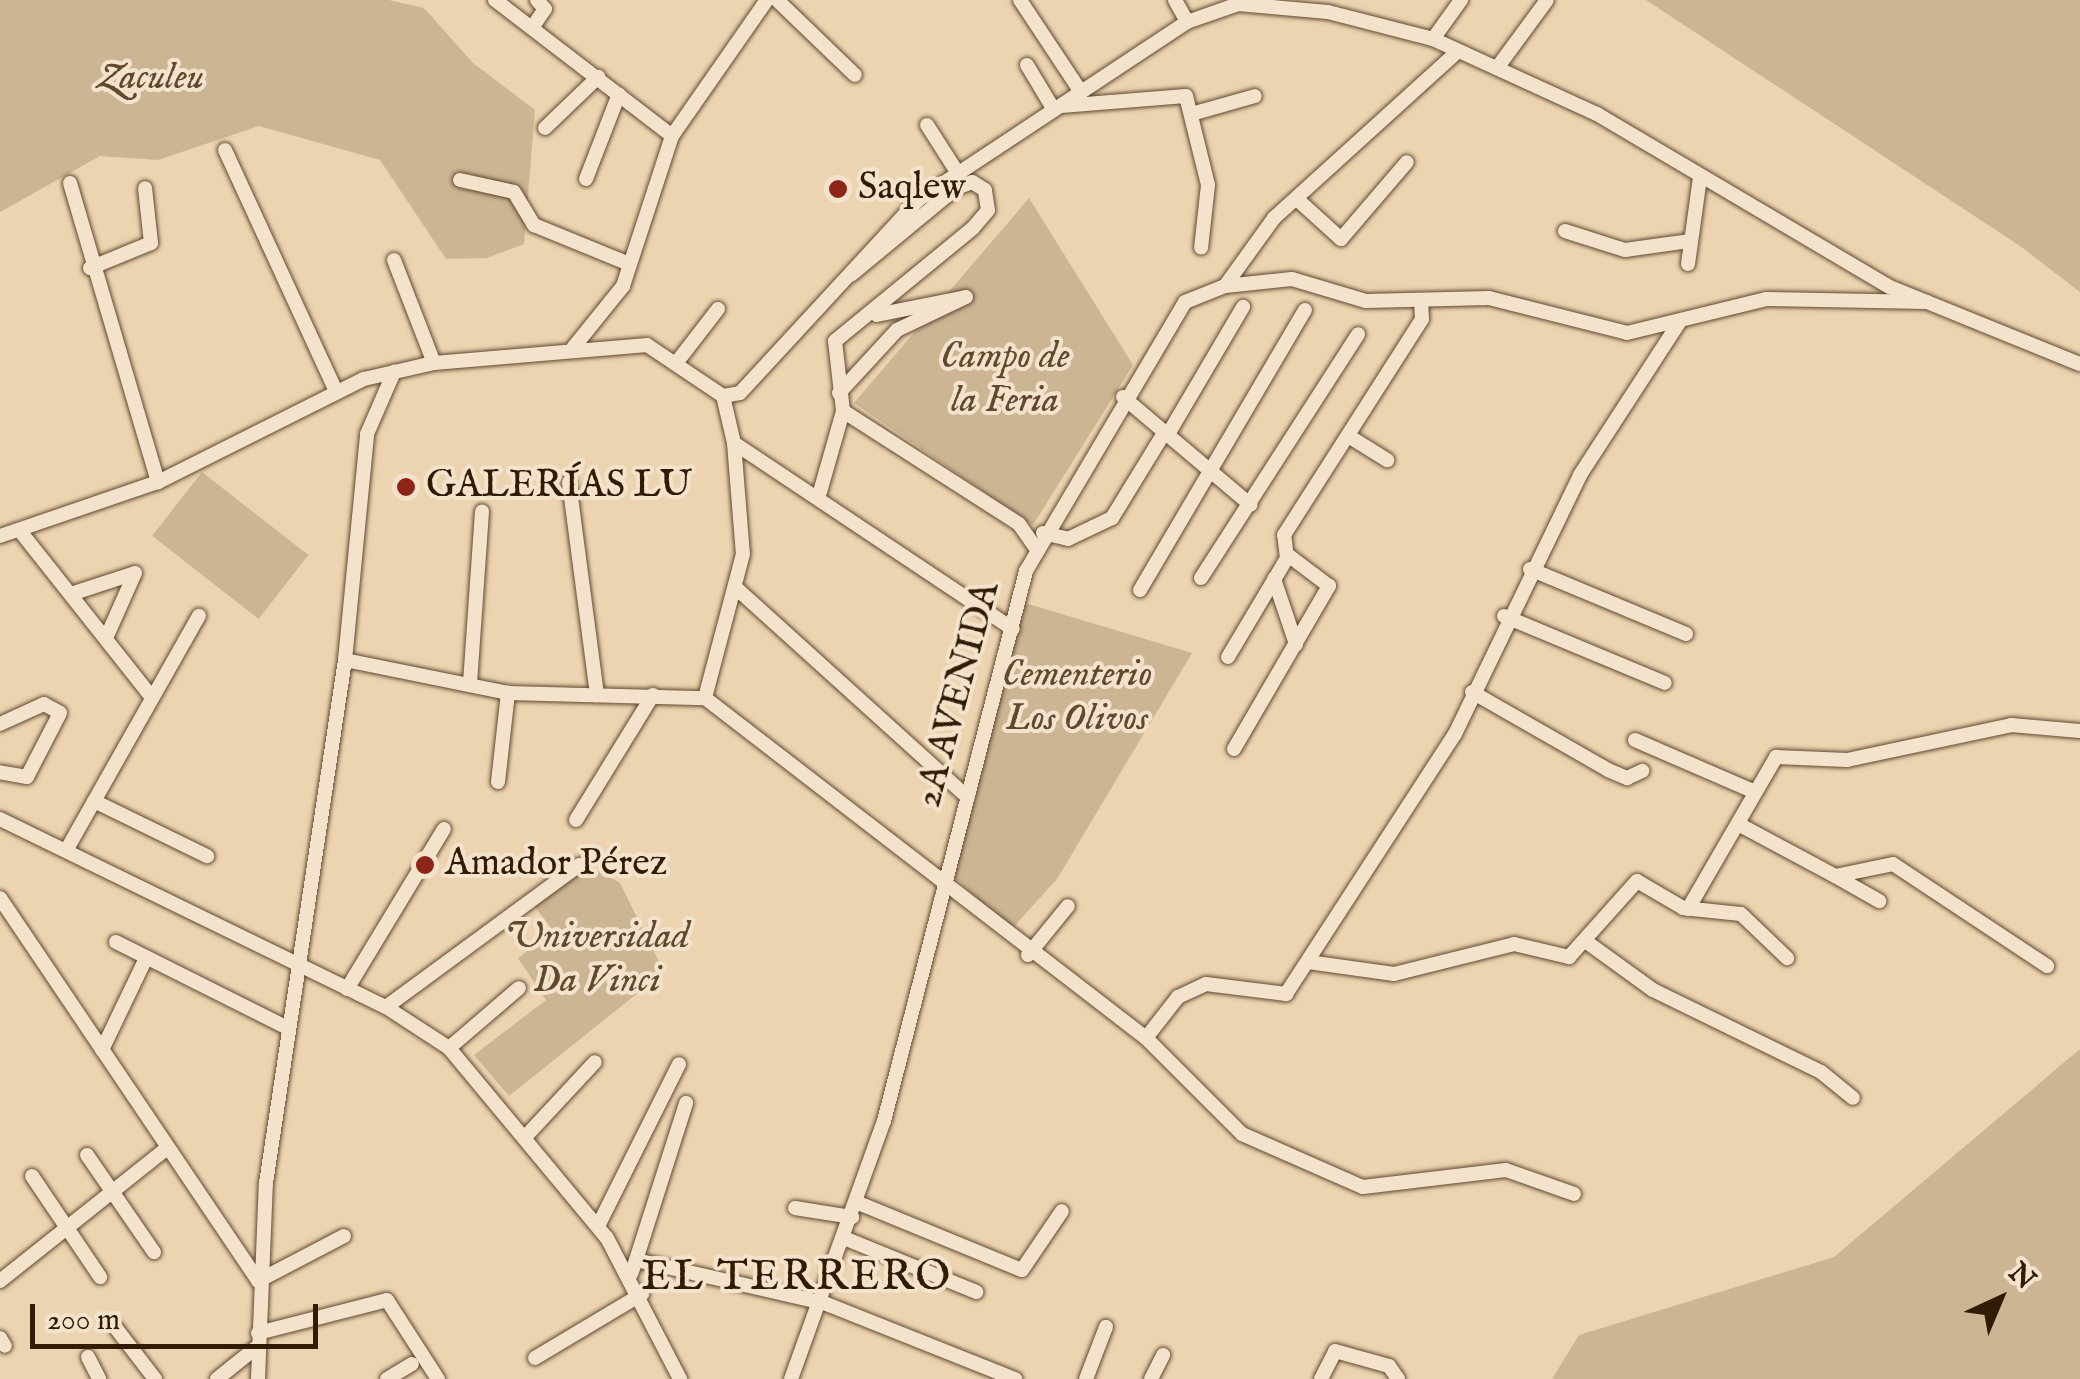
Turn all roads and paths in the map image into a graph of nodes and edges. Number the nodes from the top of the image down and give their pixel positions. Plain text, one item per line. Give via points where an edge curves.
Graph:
1 (495, 0) edge
2 (536, 0) edge
3 (767, 0) edge
4 (777, 0) edge
5 (1020, 0) edge
6 (1175, 0) edge
7 (1460, 0) edge
8 (1546, 0) edge
9 (1318, 6) edge
10 (1187, 22) junction
11 (532, 28) junction
12 (1433, 40) junction
13 (1458, 51) junction
14 (1028, 65) dead end
15 (1497, 68) junction
16 (855, 75) dead end
17 (598, 77) junction
18 (1081, 92) junction
19 (619, 94) junction
20 (1255, 96) dead end
21 (1058, 108) junction
22 (1195, 112) junction
23 (927, 125) dead end
24 (544, 128) dead end
25 (672, 136) junction
26 (225, 150) dead end
27 (1407, 162) dead end
28 (957, 172) junction
29 (1700, 178) junction
30 (586, 179) dead end
31 (460, 180) dead end
32 (70, 182) dead end
33 (144, 188) dead end
34 (1298, 200) junction
35 (1566, 231) dead end
36 (1690, 241) junction
37 (1201, 248) dead end
38 (394, 260) dead end
39 (629, 264) junction
40 (1688, 264) dead end
41 (90, 268) junction
42 (1224, 286) junction
43 (829, 289) junction
44 (1421, 300) junction
45 (1927, 302) junction
46 (1243, 306) dead end
47 (718, 309) dead end
48 (1305, 310) dead end
49 (867, 318) junction
50 (1680, 321) junction
51 (1358, 334) dead end
52 (573, 348) junction
53 (676, 362) junction
54 (434, 363) junction
55 (2080, 364) edge
56 (394, 372) junction
57 (335, 389) junction
58 (840, 393) junction
59 (723, 396) junction
60 (1123, 398) junction
61 (843, 411) junction
62 (1166, 435) junction
63 (1350, 436) junction
64 (734, 443) junction
65 (1387, 460) dead end
66 (1209, 472) junction
67 (158, 482) junction
68 (569, 482) dead end
69 (820, 492) junction
70 (1250, 505) junction
71 (482, 512) dead end
72 (20, 531) junction
73 (1043, 532) junction
74 (0, 536) edge
75 (1034, 547) junction
76 (1288, 554) junction
77 (1530, 569) junction
78 (1201, 578) dead end
79 (1274, 580) junction
80 (736, 588) junction
81 (1140, 590) dead end
82 (72, 594) junction
83 (199, 616) dead end
84 (1504, 616) junction
85 (1013, 630) junction
86 (1686, 634) dead end
87 (106, 638) junction
88 (1296, 644) junction
89 (1228, 658) dead end
90 (345, 660) junction
91 (470, 683) junction
92 (1666, 683) dead end
93 (1472, 692) junction
94 (508, 693) junction
95 (597, 695) junction
96 (652, 695) junction
97 (151, 696) junction
98 (706, 698) junction
99 (0, 724) edge
100 (2080, 731) edge
101 (1635, 740) dead end
102 (1234, 748) dead end
103 (0, 772) edge
104 (1642, 772) dead end
105 (498, 782) dead end
106 (1753, 791) junction
107 (967, 796) junction
108 (94, 801) junction
109 (0, 819) edge
110 (576, 820) dead end
111 (1740, 825) junction
112 (444, 829) dead end
113 (67, 849) junction
114 (207, 856) dead end
115 (578, 865) dead end
116 (1835, 876) junction
117 (944, 878) junction
118 (0, 898) edge
119 (1879, 901) dead end
120 (1068, 906) dead end
121 (1688, 909) junction
122 (116, 942) dead end
123 (1588, 944) junction
124 (1028, 955) junction
125 (146, 958) junction
126 (1787, 958) dead end
127 (1308, 962) junction
128 (300, 966) junction
129 (2048, 966) dead end
130 (347, 988) junction
131 (519, 988) dead end
132 (386, 1008) junction
133 (288, 1028) junction
134 (1146, 1038) junction
135 (449, 1048) junction
136 (102, 1050) junction
137 (594, 1062) dead end
138 (680, 1064) dead end
139 (1853, 1098) dead end
140 (686, 1103) dead end
141 (528, 1134) junction
142 (166, 1149) junction
143 (87, 1155) dead end
144 (32, 1176) dead end
145 (112, 1192) junction
146 (1574, 1194) dead end
147 (795, 1208) dead end
148 (854, 1210) junction
149 (1062, 1211) dead end
150 (598, 1226) junction
151 (69, 1228) junction
152 (344, 1236) dead end
153 (844, 1238) junction
154 (154, 1252) dead end
155 (634, 1267) junction
156 (100, 1277) dead end
157 (0, 1281) edge
158 (258, 1281) junction
159 (976, 1292) dead end
160 (642, 1294) junction
161 (824, 1304) junction
162 (1106, 1326) dead end
163 (115, 1327) dead end
164 (258, 1340) junction
165 (1163, 1355) dead end
166 (88, 1357) dead end
167 (536, 1358) dead end
168 (412, 1364) dead end
169 (993, 1374) edge
170 (99, 1379) edge
171 (155, 1379) edge
172 (216, 1379) edge
173 (258, 1379) edge
174 (387, 1379) edge
175 (438, 1379) edge
176 (680, 1379) edge
177 (790, 1379) edge
178 (1015, 1379) edge
179 (1086, 1379) edge
180 (1152, 1379) edge
181 (1321, 1379) edge
182 (1398, 1379) edge

1 - 11 street
2 - 11 street via 546,9
3 - 25 street
4 - 16 street
5 - 18 street
6 - 10 street
7 - 12 street
8 - 15 street
9 - 10 street via 1238,4
9 - 12 street
10 - 18 street
11 - 17 street
12 - 13 street
13 - 15 street
13 - 34 street, 2A AVENIDA
14 - 21 street
15 - 29 street via 1597,114
17 - 19 street
17 - 24 street
18 - 21 street
19 - 25 street
19 - 30 street
20 - 22 street
21 - 22 street via 1183,94
21 - 28 street
22 - 37 street via 1208,185
23 - 28 street
25 - 39 street
26 - 57 street
27 - 34 street via 1341,238
28 - 43 street
29 - 36 street
29 - 45 street
31 - 39 street via 514,192 534,225
32 - 41 street
33 - 41 street via 151,243
34 - 42 street, 2A AVENIDA
35 - 36 street via 1625,250
36 - 40 street
38 - 54 street
39 - 52 street via 623,286
41 - 67 street
42 - 44 street via 1292,279 1366,301
42 - 60 street, 2A AVENIDA via 1185,302
43 - 49 street via 956,188 979,184 988,199 980,221
43 - 59 street via 740,393
44 - 50 street via 1488,298 1627,333
44 - 63 street via 1422,319
45 - 50 street via 1767,299
45 - 55 street
46 - 62 street
47 - 53 street
48 - 66 street
49 - 58 street via 835,342
49 - 58 street via 966,297 897,330
50 - 77 street
51 - 70 street
52 - 53 street via 647,345
52 - 54 street
53 - 59 street
54 - 56 street
56 - 57 street
56 - 90 street via 367,434
57 - 67 street
58 - 61 street
59 - 64 street
60 - 62 street
60 - 73 street, 2A AVENIDA
61 - 69 street
61 - 75 street via 1019,524
62 - 66 street
62 - 73 street via 1112,518 1068,539
63 - 65 street
63 - 76 street via 1284,535
64 - 69 street
64 - 80 street via 742,554
66 - 70 street
66 - 81 street
67 - 72 street
68 - 95 street
69 - 85 street
70 - 78 street
71 - 91 street
72 - 74 street
72 - 82 street
73 - 75 street, 2A AVENIDA
75 - 85 street, 2A AVENIDA
76 - 79 street
76 - 88 street via 1330,586
77 - 84 street
77 - 86 street
79 - 88 street
79 - 89 street
80 - 98 street
80 - 107 street
82 - 87 street
82 - 87 street via 135,573
83 - 97 street
84 - 92 street
84 - 93 street
85 - 107 street, 2A AVENIDA
87 - 97 street
88 - 102 street
90 - 91 street
90 - 128 street
91 - 94 street
93 - 104 street via 1608,770 1627,778
93 - 127 street
94 - 95 street
94 - 105 street
95 - 96 street
96 - 98 street
96 - 110 street
97 - 108 street
98 - 117 street
99 - 103 street via 44,704 60,713 27,777
100 - 106 street via 2011,724 1848,760 1776,757
101 - 106 street
106 - 111 street
107 - 117 street, 2A AVENIDA
108 - 113 street
108 - 114 street
109 - 113 street
111 - 116 street
111 - 121 street
112 - 130 street
113 - 128 street
115 - 132 street
116 - 119 street
116 - 129 street via 1894,864
117 - 124 street
117 - 148 street, 2A AVENIDA
118 - 136 street
120 - 124 street
121 - 123 street via 1637,881
121 - 126 street via 1741,914
122 - 125 street
123 - 127 street via 1569,958 1514,944 1394,974
123 - 139 street via 1653,990 1821,1072
124 - 134 street
125 - 133 street
125 - 136 street
127 - 134 street via 1280,998 1226,984 1194,988
128 - 130 street
128 - 133 street
130 - 132 street
131 - 135 street
132 - 135 street
133 - 158 street
134 - 146 street via 1242,1134 1363,1188 1506,1170
135 - 141 street
136 - 142 street
137 - 141 street
138 - 150 street
140 - 155 street
141 - 150 street
142 - 145 street
142 - 158 street
143 - 145 street
144 - 151 street
145 - 151 street
145 - 154 street
147 - 148 street
148 - 149 street via 1022,1270
148 - 153 street, 2A AVENIDA
150 - 155 street
151 - 156 street
151 - 157 street
152 - 158 street
153 - 159 street
153 - 161 street, 2A AVENIDA
155 - 160 street
155 - 161 street
158 - 164 street
160 - 167 street
160 - 176 street
161 - 169 street
161 - 177 street, 2A AVENIDA
162 - 179 street
163 - 171 street
164 - 172 street
164 - 173 street
164 - 175 street via 388,1300
165 - 180 street
166 - 170 street
168 - 174 street
169 - 178 street
181 - 182 street via 1334,1351 1388,1366

